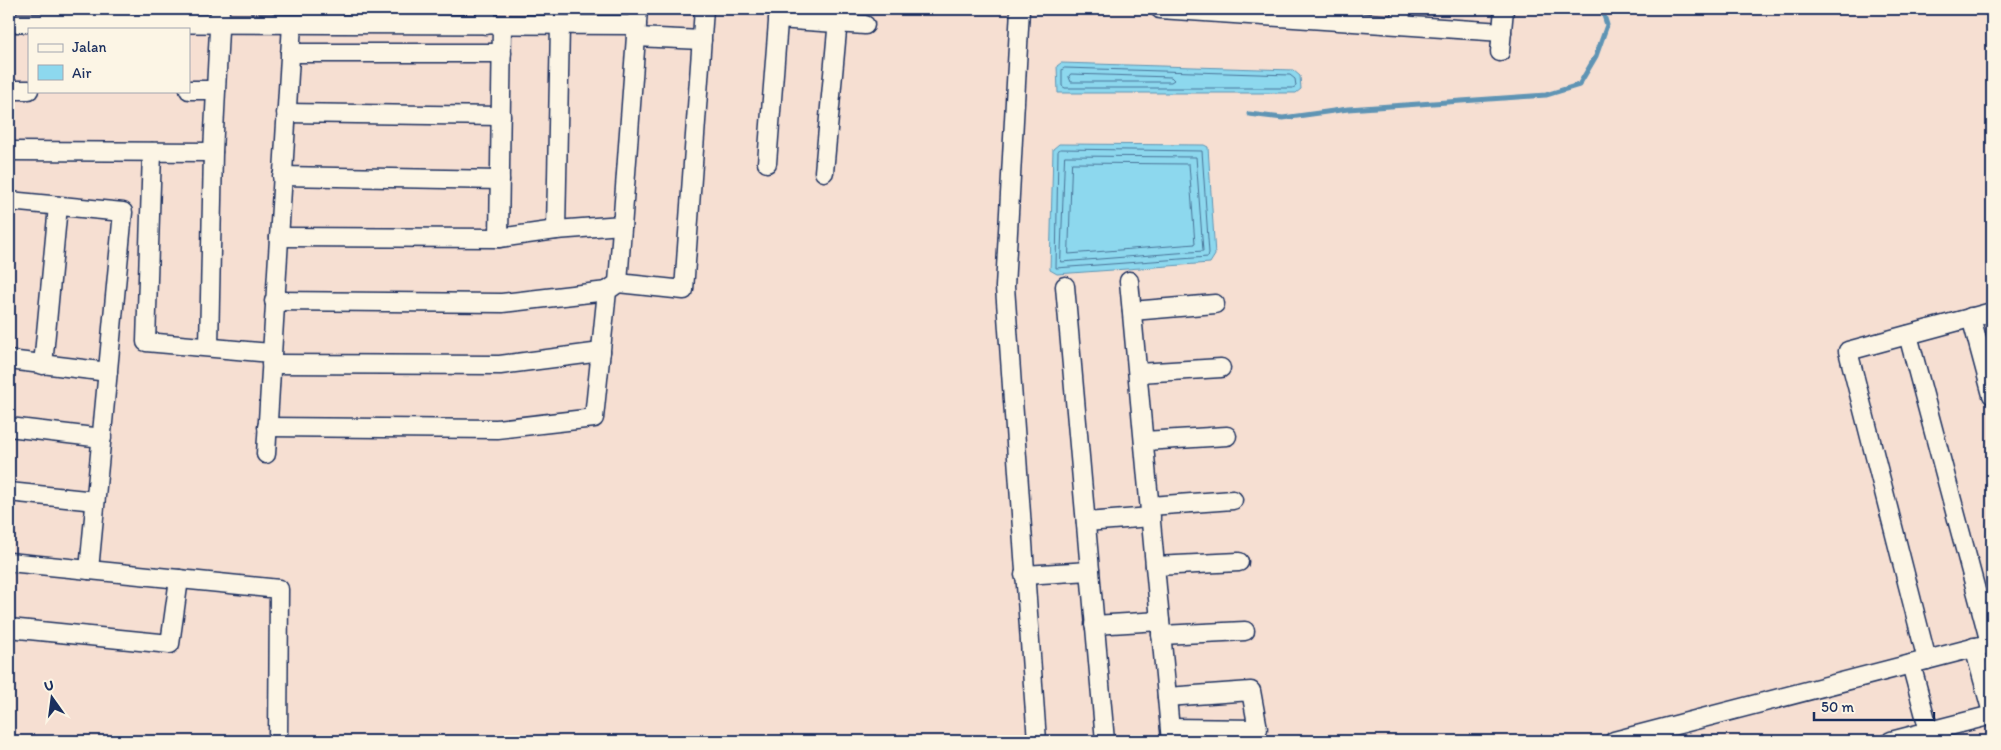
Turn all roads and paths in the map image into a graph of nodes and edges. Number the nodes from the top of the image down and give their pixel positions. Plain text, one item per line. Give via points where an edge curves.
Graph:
1 (704, 9) edge
2 (1020, 9) edge
3 (1160, 9) edge
4 (1504, 9) edge
5 (778, 14) edge
6 (152, 16) edge
7 (220, 16) edge
8 (838, 16) edge
9 (423, 17) edge
10 (1401, 17) edge
11 (491, 19) edge
12 (9, 23) edge
13 (292, 24) junction
14 (637, 24) edge
15 (560, 25) junction
16 (865, 25) dead end
17 (1502, 32) junction
18 (702, 40) junction
19 (1500, 52) dead end
20 (290, 53) junction
21 (502, 53) junction
22 (9, 90) edge
23 (28, 90) edge
24 (190, 90) edge
25 (216, 90) junction
26 (286, 114) junction
27 (501, 116) junction
28 (9, 151) edge
29 (152, 152) junction
30 (213, 152) junction
31 (766, 163) dead end
32 (824, 172) dead end
33 (282, 176) junction
34 (500, 180) junction
35 (9, 201) edge
36 (58, 206) junction
37 (622, 225) junction
38 (556, 230) junction
39 (278, 237) junction
40 (499, 238) junction
41 (1129, 281) dead end
42 (1065, 286) dead end
43 (613, 287) junction
44 (274, 300) junction
45 (1215, 304) dead end
46 (1132, 311) junction
47 (1992, 312) edge
48 (1971, 317) junction
49 (1908, 335) junction
50 (209, 346) junction
51 (601, 352) junction
52 (271, 358) junction
53 (9, 360) edge
54 (43, 364) junction
55 (1221, 368) dead end
56 (108, 372) junction
57 (1138, 373) junction
58 (1992, 395) edge
59 (9, 427) edge
60 (267, 427) junction
61 (1227, 436) dead end
62 (102, 438) junction
63 (1144, 441) junction
64 (266, 454) dead end
65 (9, 492) edge
66 (1233, 500) dead end
67 (95, 501) junction
68 (1150, 512) junction
69 (1086, 522) junction
70 (9, 562) edge
71 (1239, 562) dead end
72 (1155, 566) junction
73 (89, 570) junction
74 (1090, 571) junction
75 (1024, 575) junction
76 (179, 579) junction
77 (1094, 625) junction
78 (9, 628) edge
79 (1161, 628) junction
80 (1246, 631) dead end
81 (1986, 644) edge
82 (1919, 662) junction
83 (1167, 697) junction
84 (1992, 714) edge
85 (1929, 732) junction
86 (1171, 735) edge
87 (1648, 737) edge
88 (278, 741) edge
89 (1037, 741) edge
90 (1104, 741) edge
91 (1614, 741) edge
92 (1891, 741) edge

1 - 18 street
2 - 75 street via 1004,287
3 - 10 street
4 - 17 street
5 - 8 street
5 - 31 street
6 - 7 street
6 - 12 street
7 - 13 street
7 - 25 street
8 - 16 street
8 - 32 street
9 - 11 street
9 - 13 street
10 - 17 street
11 - 15 street
11 - 21 street
13 - 20 street
14 - 15 street
14 - 18 street
14 - 37 street
15 - 38 street
17 - 19 street
18 - 43 street via 684,290
20 - 21 street
20 - 26 street
21 - 27 street
22 - 23 street
24 - 25 street
25 - 30 street
26 - 27 street
26 - 33 street
27 - 34 street
28 - 29 street
29 - 30 street
29 - 50 street via 146,342
30 - 50 street
33 - 34 street
33 - 39 street
34 - 40 street
35 - 36 street
36 - 54 street
36 - 56 street via 123,212
37 - 38 street
37 - 43 street
38 - 40 street
39 - 40 street
39 - 44 street
41 - 46 street
42 - 69 street
43 - 44 street via 502,302
43 - 51 street
44 - 52 street
45 - 46 street
46 - 57 street
47 - 48 street
48 - 49 street
48 - 58 street
49 - 81 street
49 - 82 street via 1848,351
50 - 52 street
51 - 52 street via 500,366
51 - 60 street via 594,418 497,428
52 - 60 street
53 - 54 street
54 - 56 street
55 - 57 street
56 - 62 street
57 - 63 street
59 - 62 street
60 - 64 street
61 - 63 street
62 - 67 street
63 - 68 street
65 - 67 street
66 - 68 street
67 - 73 street
68 - 69 street
68 - 72 street
69 - 74 street
70 - 73 street
71 - 72 street
72 - 79 street
73 - 76 street
74 - 75 street
74 - 77 street
75 - 89 street
76 - 78 street via 170,644
76 - 88 street via 279,589
77 - 79 street
77 - 90 street
79 - 80 street
79 - 83 street
81 - 82 street
81 - 84 street
82 - 85 street
82 - 87 street
83 - 86 street
83 - 86 street via 1251,692 1258,729
84 - 85 street
85 - 92 street
87 - 91 street

